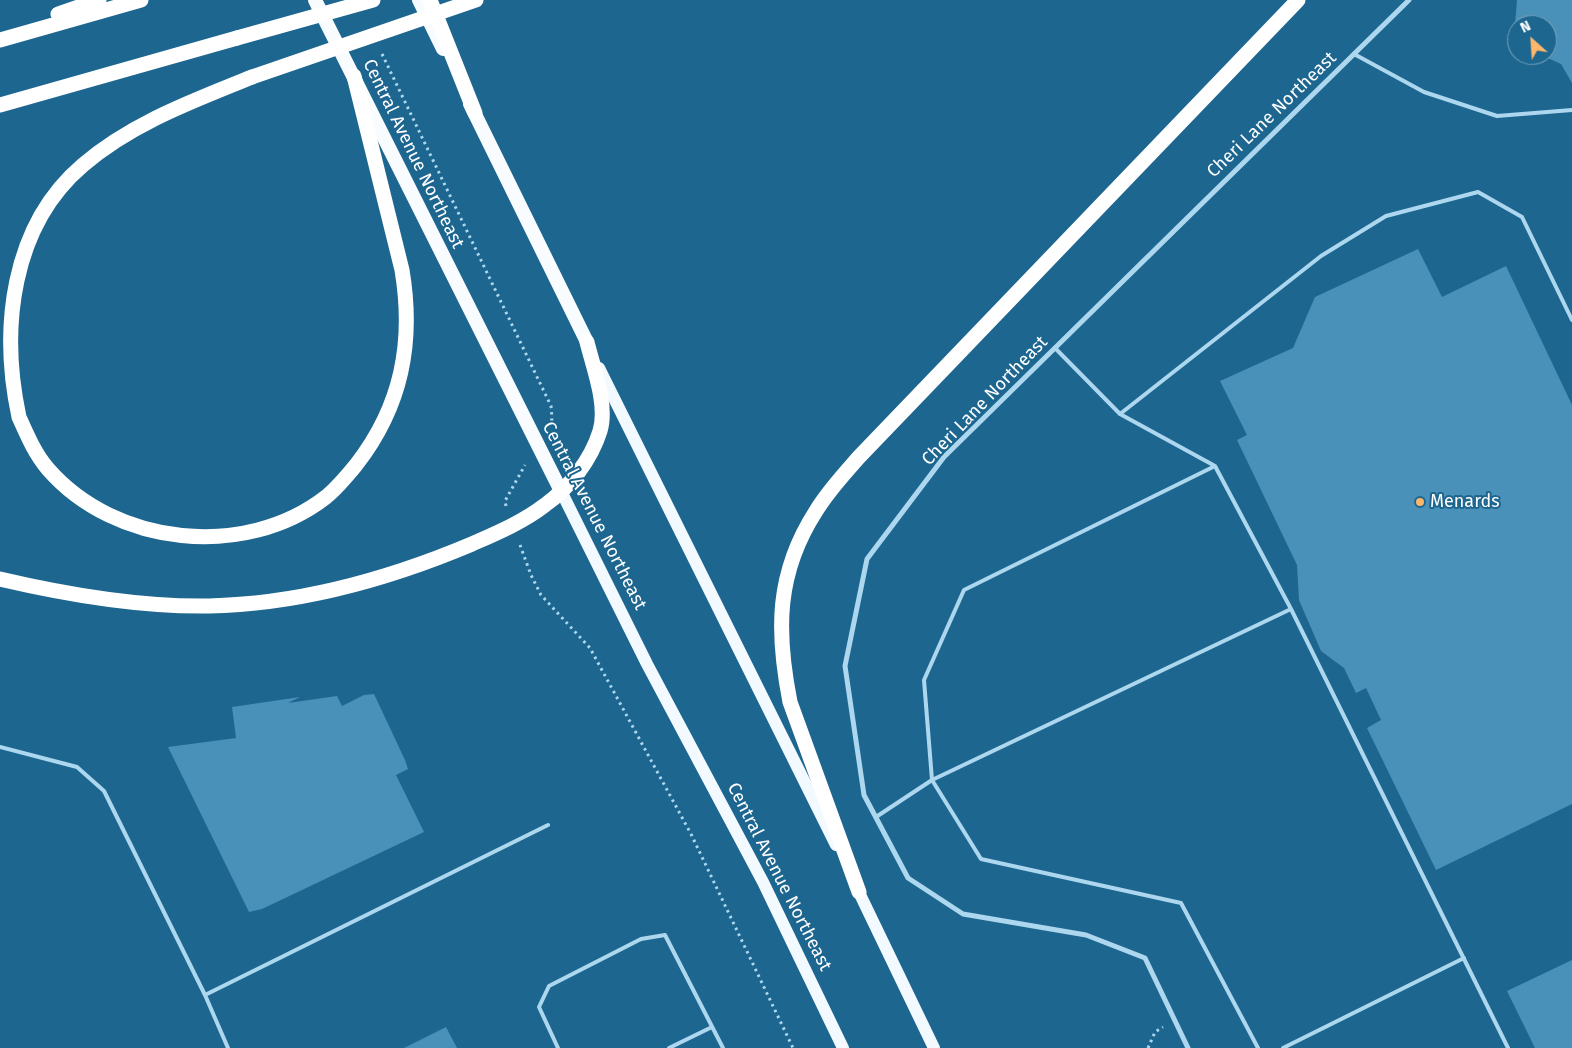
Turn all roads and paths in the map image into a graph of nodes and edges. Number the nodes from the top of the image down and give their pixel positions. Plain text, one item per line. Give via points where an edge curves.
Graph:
1 (99, 0) edge
2 (141, 0) edge
3 (315, 0) edge
4 (373, 0) edge
5 (419, 0) edge
6 (430, 0) edge
7 (476, 0) edge
8 (1298, 0) edge
9 (1409, 0) edge
10 (0, 33) edge
11 (0, 40) edge
12 (1354, 54) junction
13 (354, 76) junction
14 (0, 105) edge
15 (1572, 110) edge
16 (475, 113) junction
17 (1572, 320) edge
18 (587, 342) junction
19 (1055, 348) junction
20 (1120, 414) junction
21 (1216, 466) junction
22 (561, 491) junction
23 (512, 525) junction
24 (0, 579) edge
25 (1291, 609) junction
26 (0, 747) edge
27 (932, 780) junction
28 (876, 817) junction
29 (548, 825) dead end
30 (859, 892) junction
31 (1464, 958) junction
32 (205, 994) junction
33 (1175, 1021) junction
34 (712, 1027) junction
35 (228, 1048) edge
36 (558, 1048) edge
37 (669, 1048) edge
38 (723, 1048) edge
39 (794, 1048) edge
40 (843, 1048) edge
41 (934, 1048) edge
42 (1148, 1048) edge
43 (1188, 1048) edge
44 (1258, 1048) edge
45 (1283, 1048) edge
46 (1508, 1048) edge

1 - 10 highway
2 - 11 highway
3 - 13 highway, Central Avenue Northeast
4 - 14 highway, bridge
5 - 16 highway
6 - 16 highway
7 - 13 highway, bridge via 252,77 161,114 116,140 81,166 46,203 31,227 8,287 4,334 8,379 14,403 34,449 47,468 80,498 101,511 150,530 199,537 254,532 277,524 326,497 365,454 382,426 392,405 404,359 406,298
8 - 30 highway via 859,457 816,510 804,532 786,578 781,625 784,670 790,702
9 - 12 street, Cheri Lane Northeast
12 - 15 lane via 1424,92 1497,116
12 - 19 street, Cheri Lane Northeast
13 - 22 highway, Central Avenue Northeast
16 - 18 highway
17 - 20 lane via 1522,217 1478,192 1386,216 1320,256
18 - 22 highway via 603,406 601,429 583,467
18 - 30 main road
19 - 20 lane
19 - 28 street, Cheri Lane Northeast via 944,457 867,559 846,666 864,795
20 - 21 lane
21 - 25 lane
21 - 27 lane via 964,590 924,680
22 - 23 highway via 546,505
22 - 40 main road, Central Avenue Northeast via 763,882
23 - 24 highway via 386,576 322,593 260,601 210,606 134,602 64,593
23 - 39 path via 541,595 590,648 691,834
25 - 27 lane
25 - 31 lane
26 - 32 lane via 77,767 104,791
27 - 28 lane
27 - 44 lane via 980,859 1181,903
28 - 33 street, Cheri Lane Northeast via 908,878 964,914 1086,936 1146,958
29 - 32 lane
30 - 41 main road
31 - 45 lane
31 - 46 lane
32 - 35 lane
33 - 42 path via 1155,1032
33 - 43 street, Cheri Lane Northeast
34 - 36 lane via 665,935 641,938 549,986 539,1007
34 - 37 lane
34 - 38 lane

